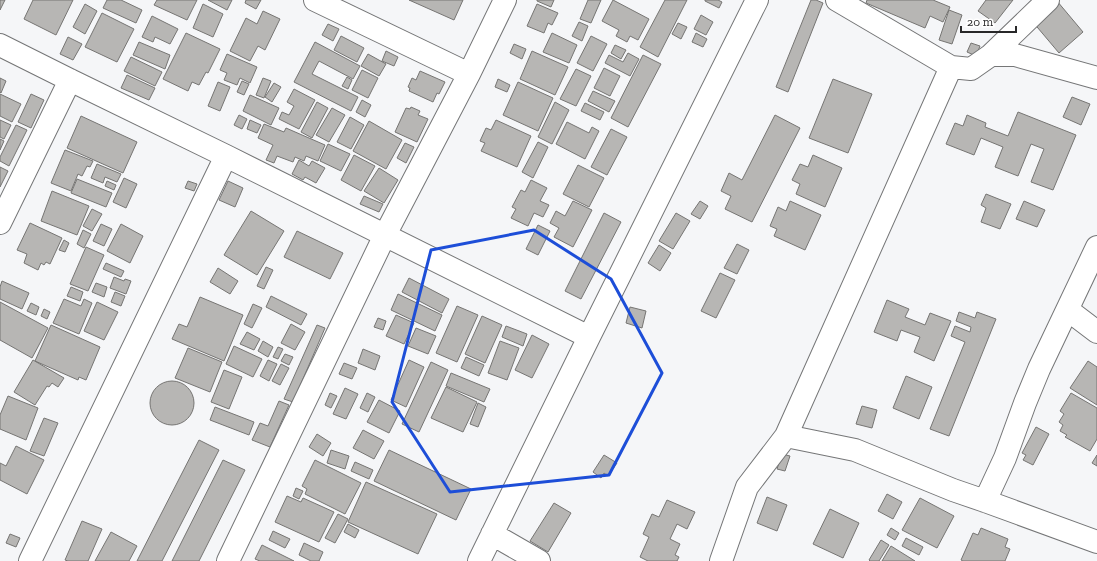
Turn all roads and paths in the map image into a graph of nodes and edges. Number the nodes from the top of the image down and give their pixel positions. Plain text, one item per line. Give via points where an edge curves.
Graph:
1 (315, 0) edge
2 (505, 0) edge
3 (757, 0) edge
4 (837, 0) edge
5 (1048, 0) edge
6 (0, 45) edge
7 (991, 55) junction
8 (952, 67) junction
9 (469, 74) junction
10 (1097, 78) edge
11 (70, 80) junction
12 (226, 156) junction
13 (0, 223) edge
14 (385, 235) junction
15 (1097, 247) edge
16 (1068, 310) junction
17 (1097, 332) edge
18 (589, 337) junction
19 (786, 436) junction
20 (986, 501) junction
21 (492, 534) junction
22 (1097, 542) edge
23 (30, 561) edge
24 (228, 561) edge
25 (480, 561) edge
26 (539, 561) edge
27 (721, 561) edge

1 - 9 street
2 - 9 street
3 - 18 street
4 - 8 street
5 - 7 street
6 - 11 street
7 - 8 street via 971,69
7 - 10 street via 1015,55
8 - 19 street
9 - 14 street
11 - 12 street
11 - 13 street
12 - 14 street
12 - 23 street
14 - 18 street
14 - 24 street
15 - 16 street
16 - 17 street
16 - 20 street via 1039,369
18 - 21 street
19 - 20 street via 855,450
19 - 27 street via 747,487
20 - 22 street
21 - 25 street
21 - 26 street

